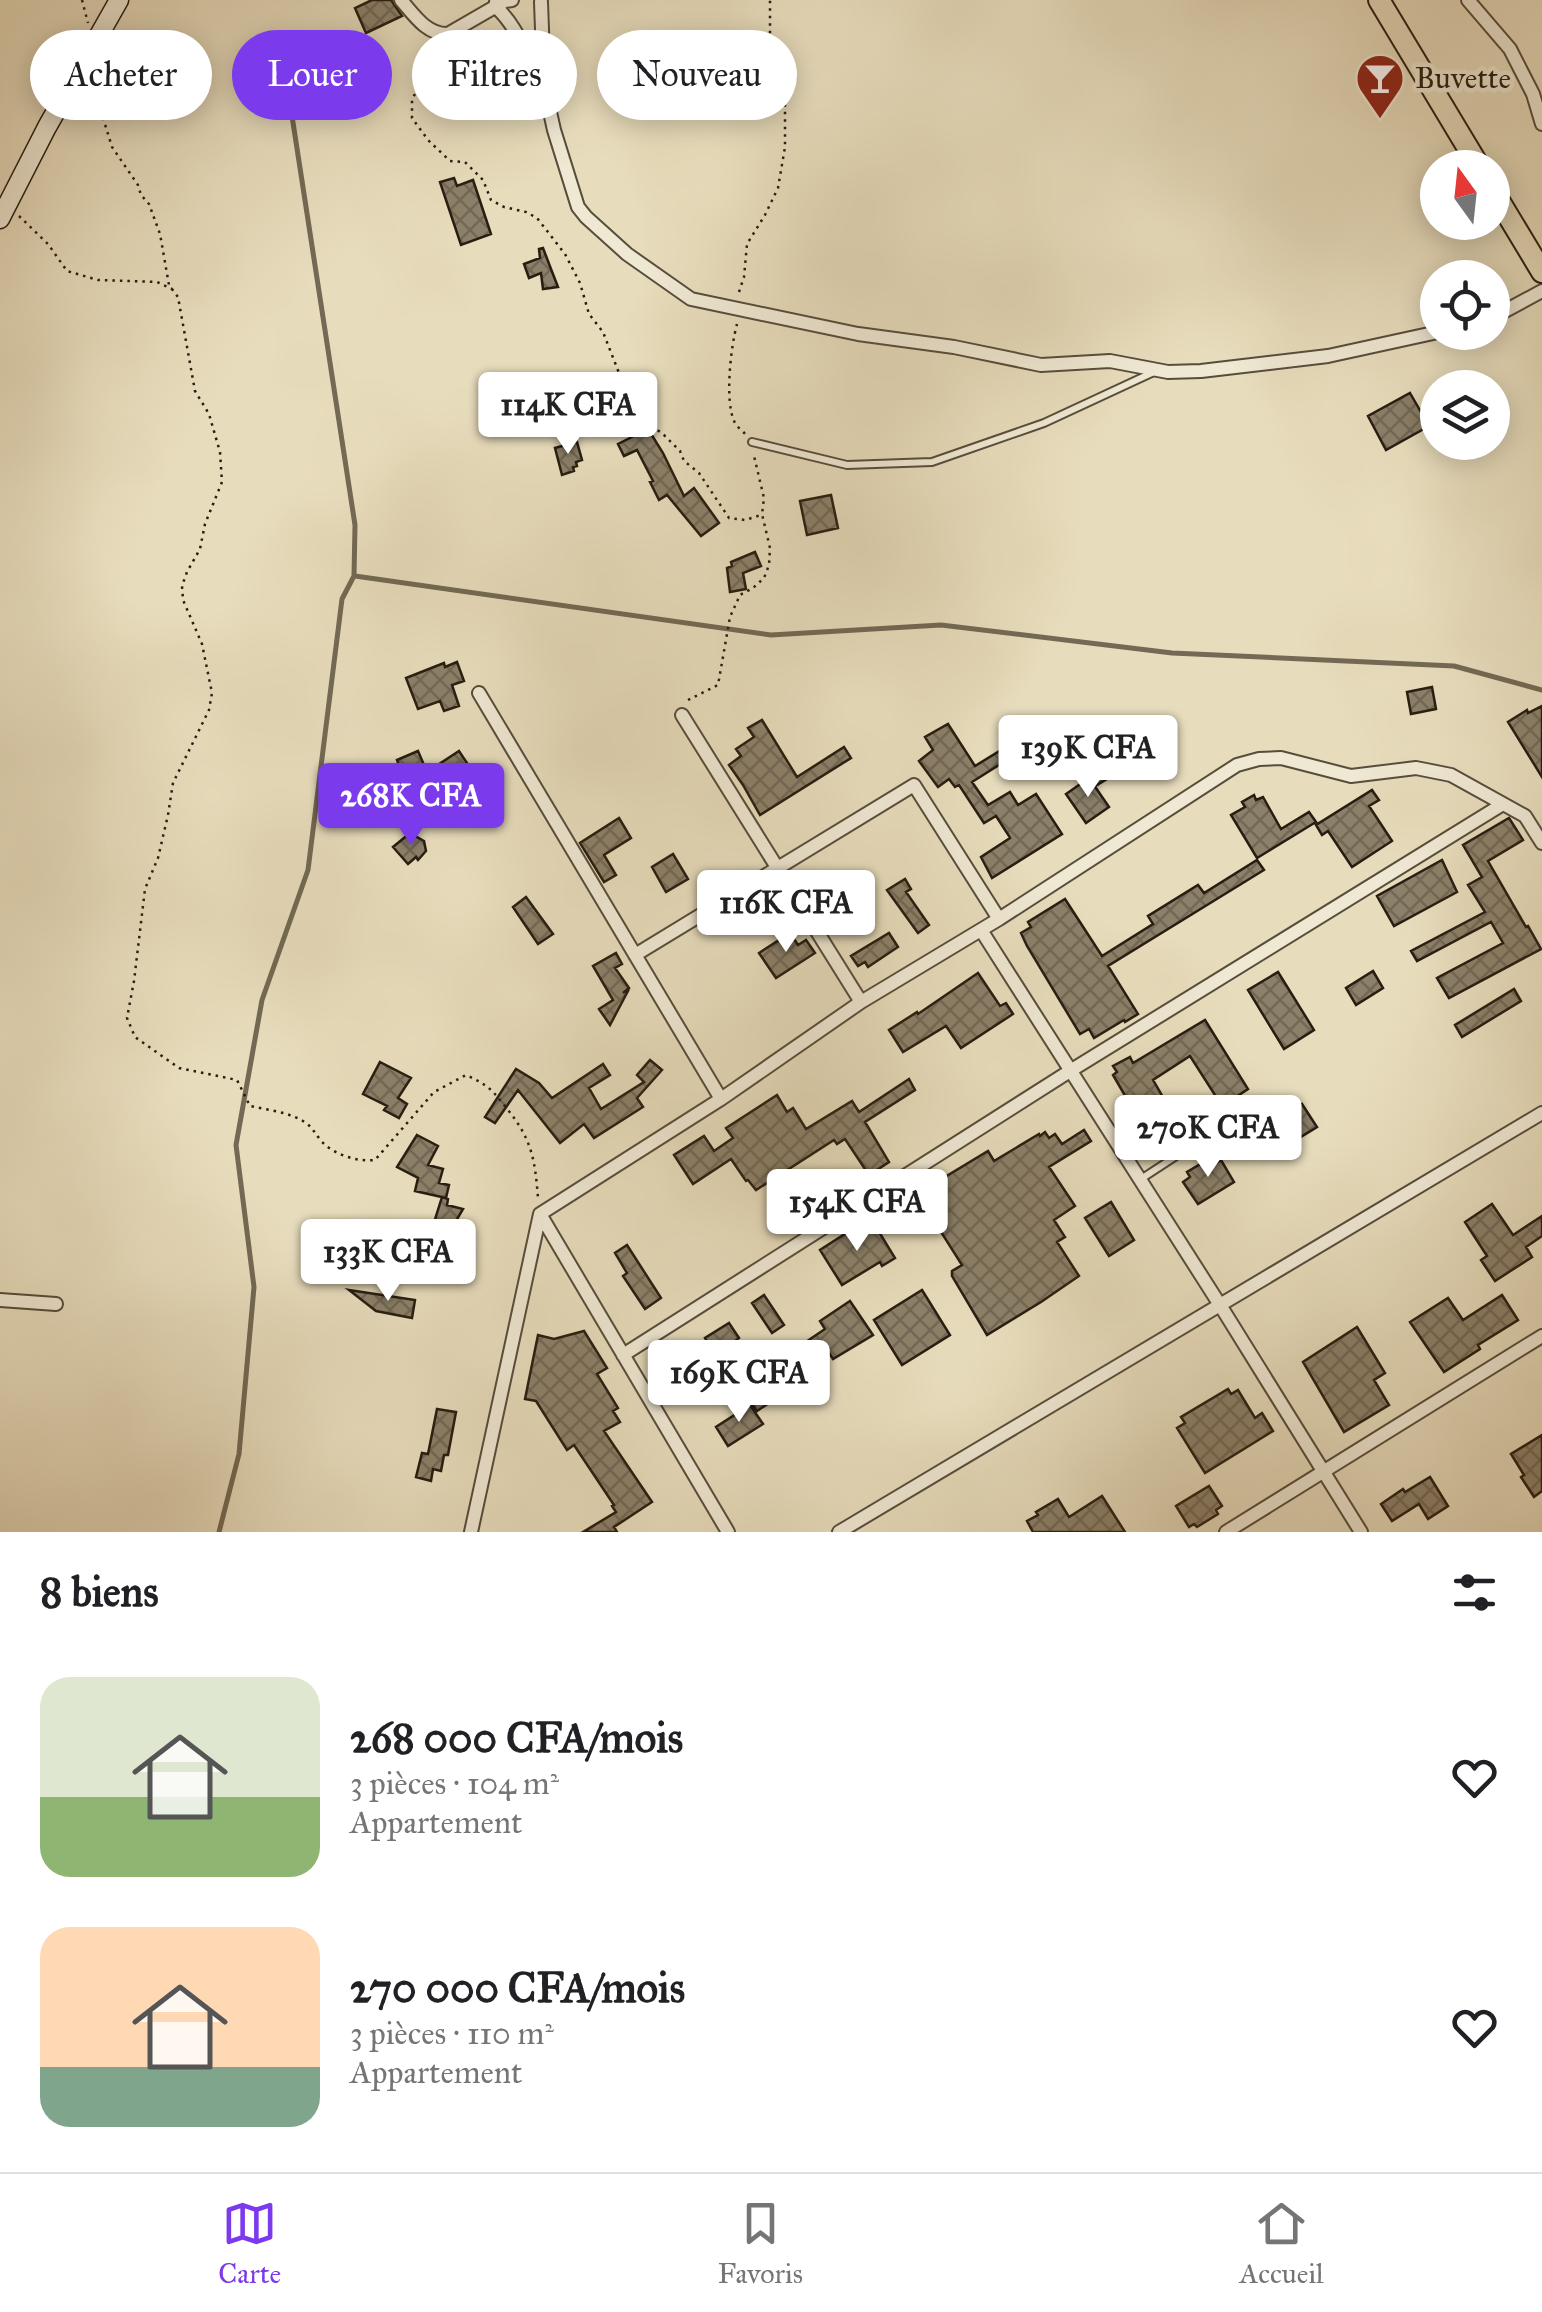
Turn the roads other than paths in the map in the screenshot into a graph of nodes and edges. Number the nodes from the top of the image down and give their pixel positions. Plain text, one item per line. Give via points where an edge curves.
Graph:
1 (119, 0) edge
2 (401, 0) edge
3 (512, 0) edge
4 (1378, 0) edge
5 (1468, 0) edge
6 (540, 1) edge
7 (496, 3) edge
8 (515, 30) edge
9 (541, 30) edge
10 (553, 120) edge
11 (1542, 124) edge
12 (1469, 150) edge
13 (3, 214) edge
14 (1510, 218) edge
15 (1542, 272) edge
16 (1542, 291) edge
17 (1510, 308) edge
18 (1420, 336) edge
19 (1157, 370) junction
20 (752, 442) road end
21 (480, 692) dead end
22 (682, 715) road end
23 (1503, 804) junction
24 (1542, 843) edge
25 (778, 868) junction
26 (999, 919) junction
27 (981, 930) junction
28 (635, 956) junction
29 (862, 1002) junction
30 (1070, 1071) junction
31 (720, 1099) junction
32 (1250, 1107) dead end
33 (1542, 1113) edge
34 (1140, 1179) junction
35 (540, 1214) junction
36 (0, 1300) edge
37 (56, 1304) dead end
38 (1220, 1305) junction
39 (1542, 1336) edge
40 (623, 1356) junction
41 (1324, 1473) junction
42 (471, 1532) edge
43 (728, 1532) edge
44 (839, 1532) edge
45 (1226, 1532) edge
46 (1361, 1532) edge

1 - 13 street
2 - 7 street via 438,35
3 - 7 street
4 - 12 main road
5 - 11 street via 1510,48
6 - 9 street
7 - 8 street
10 - 19 street via 578,207 627,254 692,298 1041,364 1110,361
14 - 15 main road
16 - 17 street
18 - 19 street via 1328,356
19 - 20 lane via 1044,423 932,462 847,465
21 - 28 street
22 - 25 street
23 - 24 street via 1525,816
23 - 26 street via 1450,775 1416,768 1351,776 1259,759 1237,765
23 - 30 street
25 - 26 street via 914,785
25 - 28 street
25 - 29 street
26 - 27 street
27 - 29 street
27 - 30 street
28 - 31 street
29 - 31 street
30 - 34 street
30 - 40 street
31 - 35 street
32 - 34 lane
33 - 38 street
34 - 38 street
35 - 40 street
35 - 42 street
36 - 37 street
38 - 41 street
38 - 44 street
39 - 41 street
40 - 43 street
41 - 45 street
41 - 46 street

